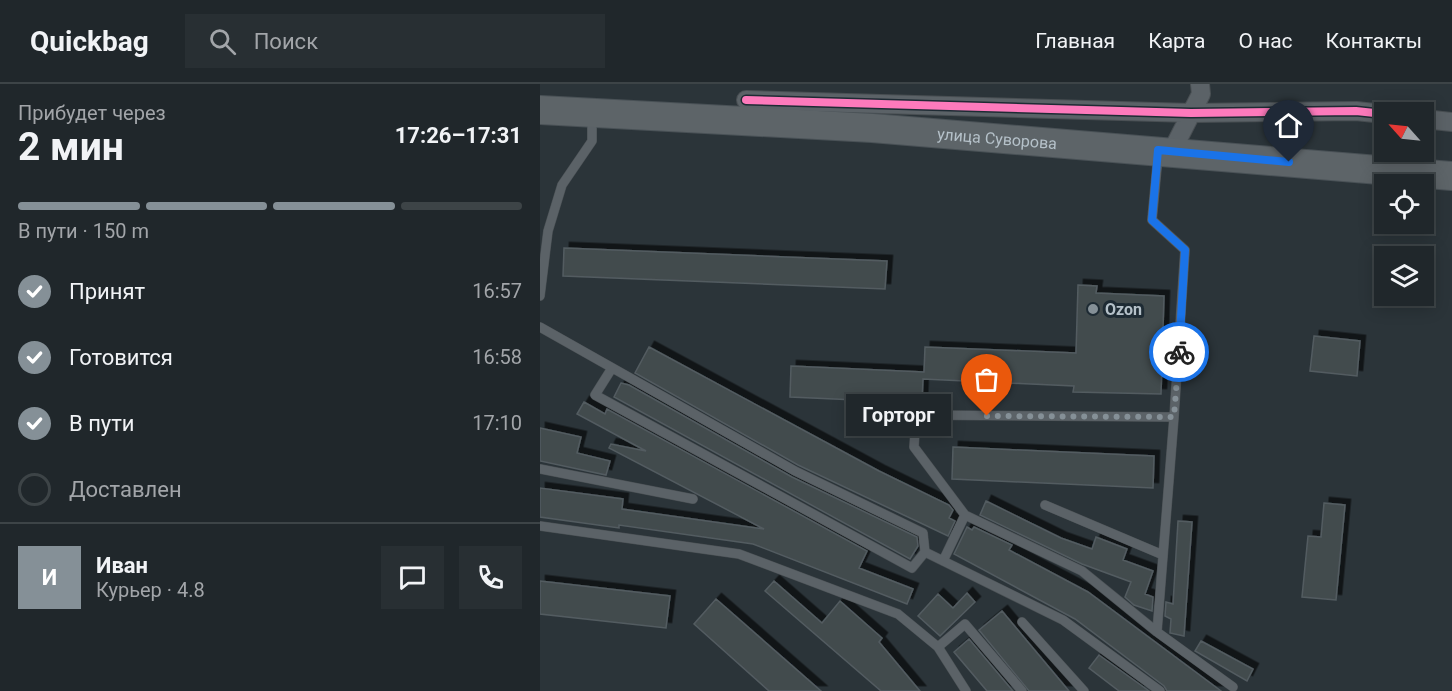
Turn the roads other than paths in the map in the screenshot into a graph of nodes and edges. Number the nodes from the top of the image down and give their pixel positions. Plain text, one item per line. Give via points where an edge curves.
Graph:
1 (1200, 84) edge
2 (746, 102) edge
3 (540, 110) edge
4 (592, 112) junction
5 (1191, 113) junction
6 (1374, 113) edge
7 (1434, 120) edge
8 (1452, 122) edge
9 (1165, 151) junction
10 (1452, 176) edge
11 (540, 296) edge
12 (540, 327) edge
13 (612, 368) junction
14 (1174, 417) junction
15 (540, 469) edge
16 (693, 499) dead end
17 (1045, 505) dead end
18 (965, 515) junction
19 (540, 526) edge
20 (925, 552) junction
21 (1163, 555) junction
22 (943, 561) junction
23 (1022, 622) dead end
24 (1157, 632) junction
25 (938, 647) junction
26 (1233, 687) dead end
27 (966, 691) edge
28 (1022, 691) edge
29 (1084, 691) edge
30 (1160, 691) edge

1 - 5 street via 1201,94
2 - 4 main road, улица Суворова
2 - 5 street
2 - 9 main road, улица Суворова
3 - 4 main road, улица Суворова
4 - 11 lane via 592,141 562,185 548,231
5 - 6 street
5 - 9 street
7 - 8 street
9 - 10 main road, улица Суворова
9 - 14 lane via 1152,220 1185,250
12 - 13 lane
13 - 20 lane via 795,471 923,534
13 - 20 lane via 595,394 912,568
14 - 18 lane via 916,415 914,447
14 - 21 lane
15 - 16 lane
17 - 21 lane
18 - 22 lane
18 - 24 lane via 1082,571
19 - 25 lane via 740,554 898,614
20 - 22 lane
21 - 24 lane
22 - 30 lane via 1063,620
23 - 29 lane
24 - 26 lane
25 - 27 lane
25 - 28 lane via 965,624

